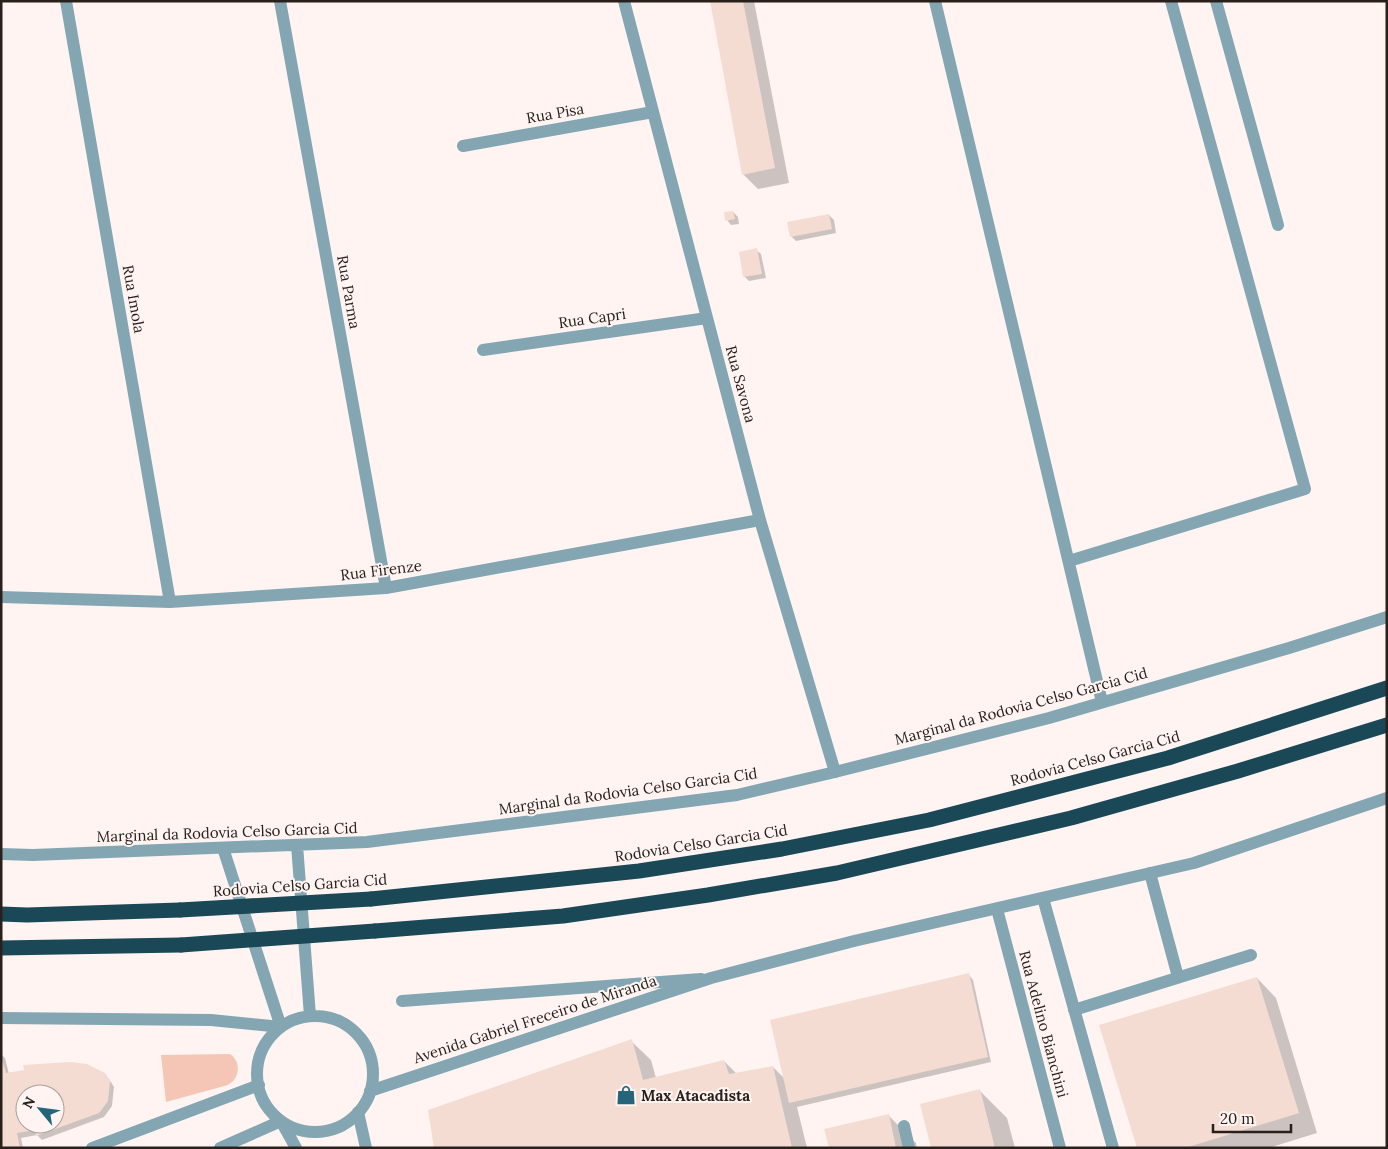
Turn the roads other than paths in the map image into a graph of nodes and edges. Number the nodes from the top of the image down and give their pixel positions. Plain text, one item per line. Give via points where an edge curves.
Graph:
1 (66, 1) edge
2 (280, 1) edge
3 (624, 1) edge
4 (935, 1) edge
5 (1171, 1) edge
6 (1216, 1) edge
7 (653, 112) junction
8 (463, 146) dead end
9 (1278, 225) dead end
10 (707, 318) junction
11 (482, 350) dead end
12 (760, 520) junction
13 (1069, 561) junction
14 (386, 588) junction
15 (1, 597) edge
16 (170, 602) junction
17 (1387, 617) edge
18 (1387, 688) edge
19 (1102, 702) junction
20 (1387, 724) edge
21 (835, 772) junction
22 (1387, 798) edge
23 (297, 845) junction
24 (222, 848) junction
25 (1, 854) edge
26 (1150, 873) junction
27 (1043, 898) junction
28 (997, 908) junction
29 (1, 914) edge
30 (1, 948) edge
31 (1251, 955) dead end
32 (1178, 977) junction
33 (711, 978) junction
34 (402, 1001) dead end
35 (1074, 1010) junction
36 (310, 1016) junction
37 (1, 1018) edge
38 (280, 1027) junction
39 (259, 1085) junction
40 (370, 1092) junction
41 (358, 1112) junction
42 (282, 1121) junction
43 (904, 1126) dead end
44 (92, 1148) edge
45 (220, 1148) edge
46 (296, 1148) edge
47 (366, 1148) edge
48 (909, 1148) edge
49 (1060, 1148) edge
50 (1113, 1148) edge

1 - 16 street, Rua Imola
2 - 14 street, Rua Parma
3 - 7 street, Rua Savona
4 - 13 street
5 - 13 street via 1305,489
6 - 9 street
7 - 8 street, Rua Pisa
7 - 10 street, Rua Savona
10 - 11 street, Rua Capri
10 - 12 street, Rua Savona
12 - 14 street, Rua Firenze
12 - 21 street, Rua Savona
13 - 19 street
14 - 16 street, Rua Firenze
15 - 16 street, Rua Firenze
17 - 19 street, Marginal da Rodovia Celso Garcia Cid
18 - 29 highway, Rodovia Celso Garcia Cid, bridge via 1168,758 929,820 782,849 639,871 371,899 180,910
19 - 21 street, Marginal da Rodovia Celso Garcia Cid
20 - 30 highway, bridge via 1238,771 1071,818 837,873 708,895 564,916 375,931 181,945
21 - 23 street, Marginal da Rodovia Celso Garcia Cid via 737,795 368,842
22 - 26 street via 1194,863
23 - 24 street, Marginal da Rodovia Celso Garcia Cid
23 - 36 street
24 - 25 street, Marginal da Rodovia Celso Garcia Cid
24 - 38 street
26 - 27 street
26 - 32 street
27 - 28 street
27 - 35 street
28 - 33 street
28 - 49 street, Rua Adelino Bianchini
31 - 32 street
32 - 35 street
33 - 34 street
33 - 40 street, Avenida Gabriel Freceiro de Miranda
35 - 50 street
36 - 38 street
36 - 40 street via 335,1019 356,1032 364,1042 371,1060 373,1079
37 - 38 street via 211,1020
38 - 39 street via 264,1047 258,1072
39 - 42 street via 263,1099
39 - 44 street
40 - 41 street
41 - 42 street via 341,1125 322,1131 294,1128
41 - 47 street
42 - 45 street
42 - 46 street
43 - 48 street

